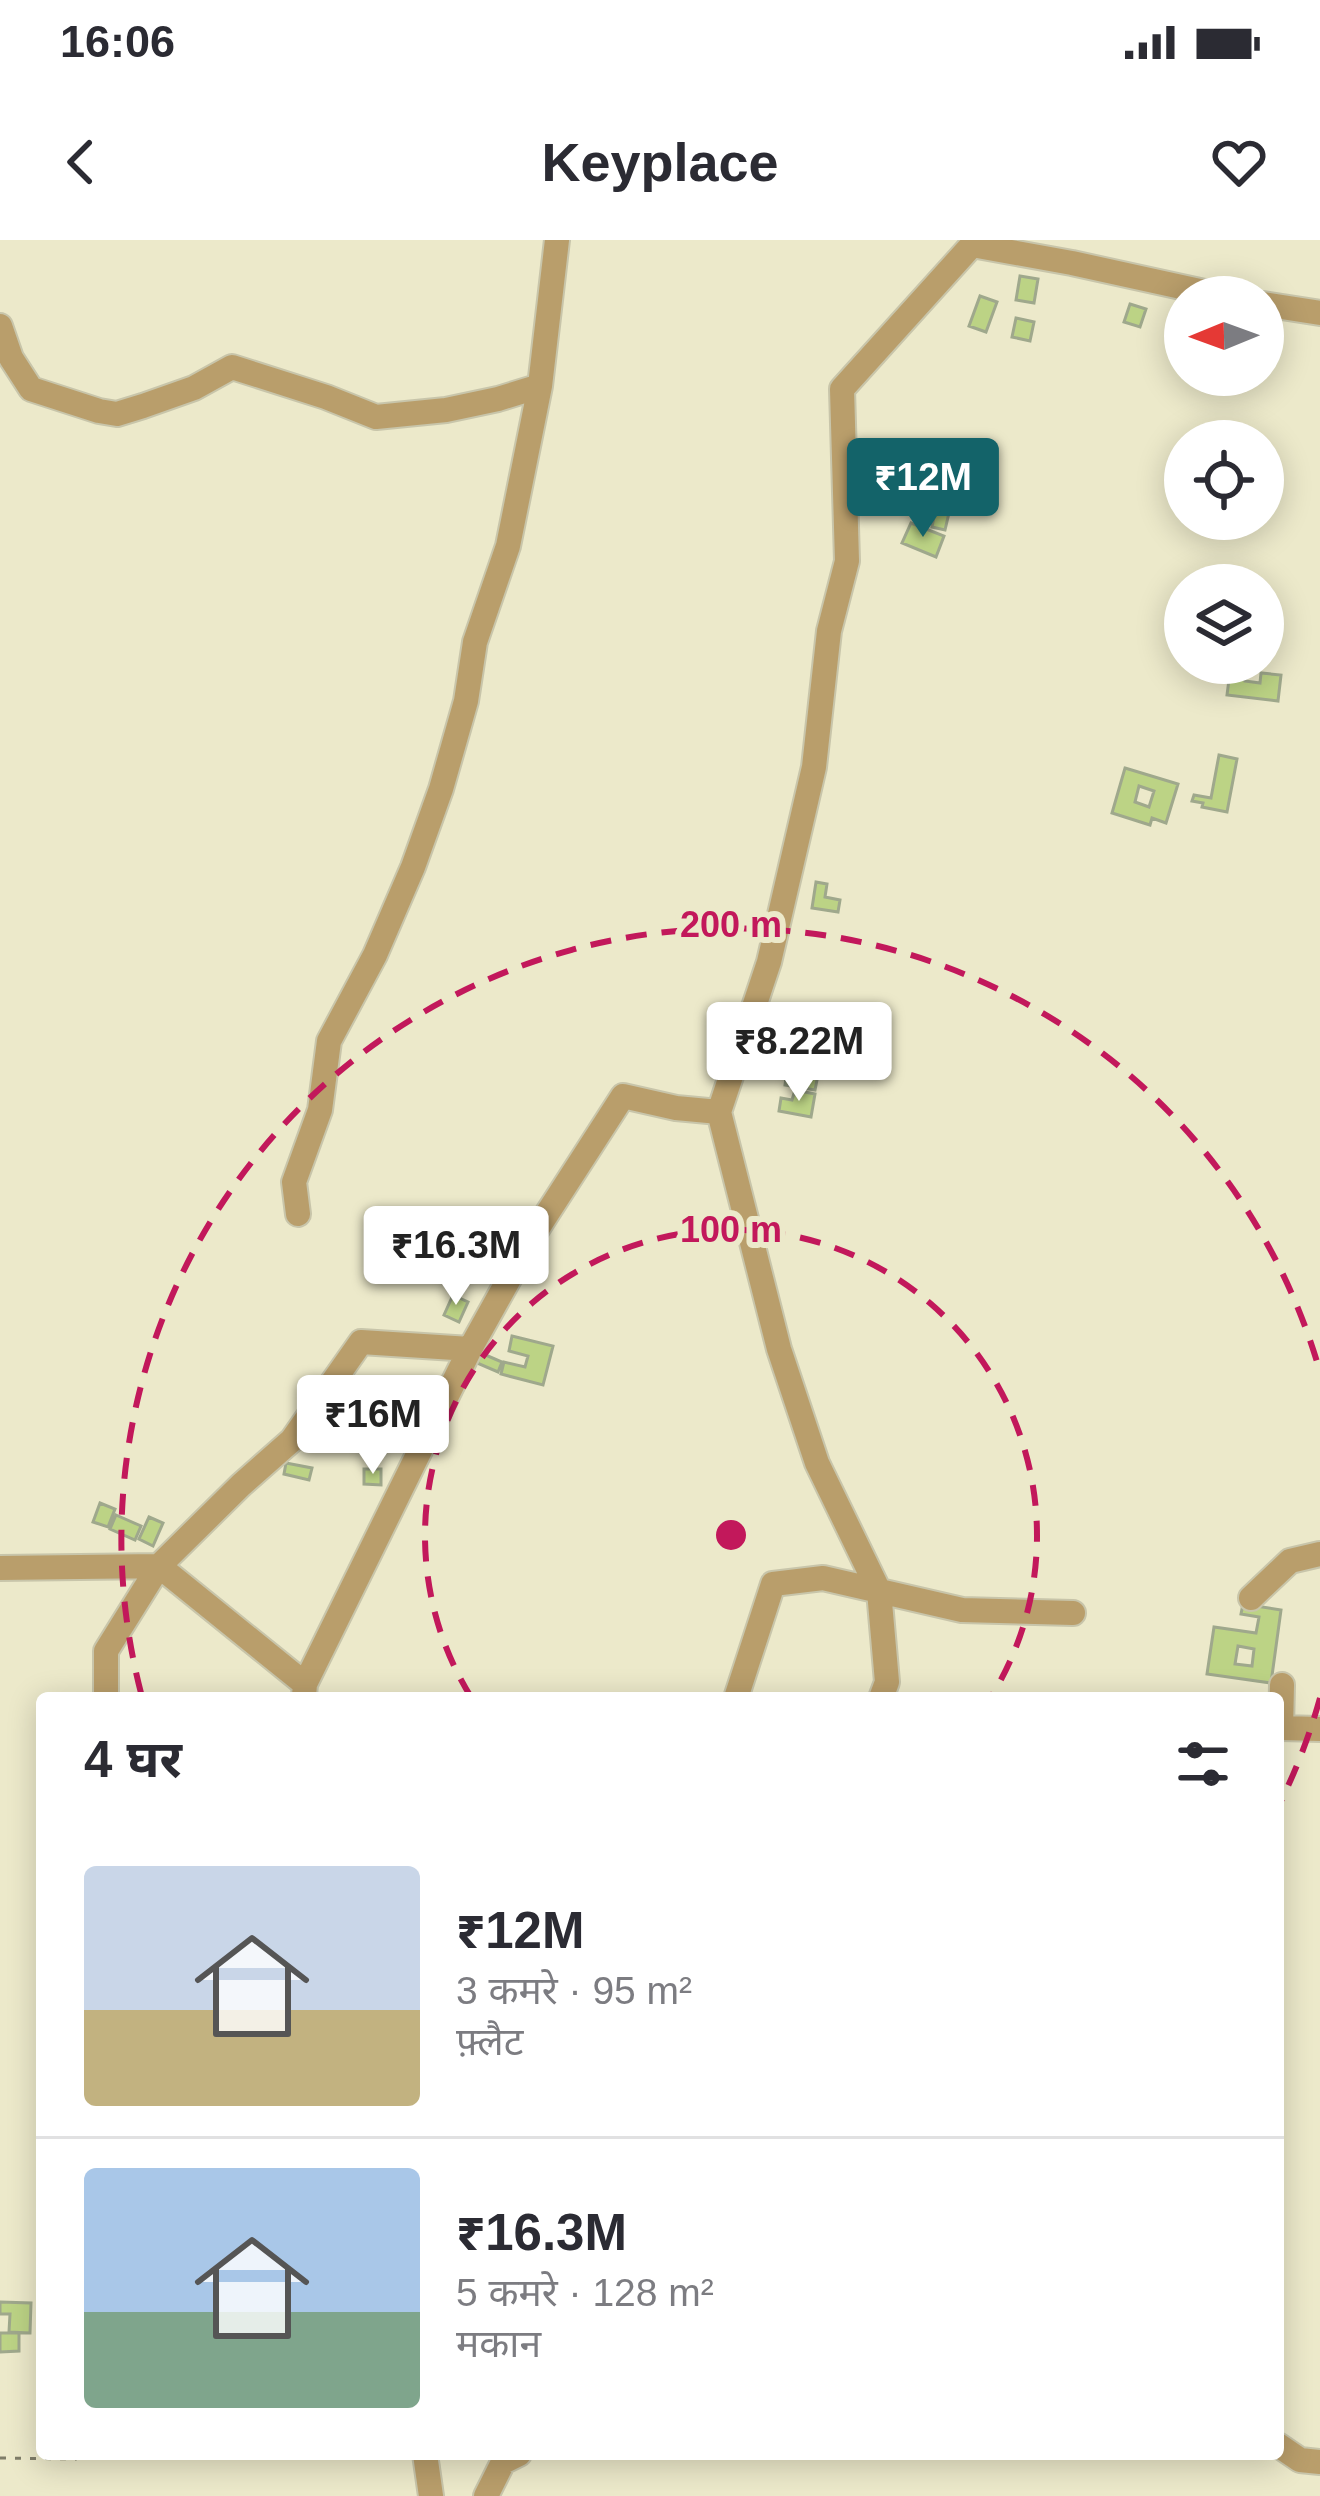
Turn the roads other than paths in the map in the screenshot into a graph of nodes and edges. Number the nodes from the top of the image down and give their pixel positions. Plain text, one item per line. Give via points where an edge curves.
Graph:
1 (557, 240) edge
2 (971, 242) edge
3 (1164, 283) edge
4 (1284, 307) edge
5 (1320, 313) edge
6 (0, 326) edge
7 (539, 386) junction
8 (719, 1112) junction
9 (298, 1214) dead end
10 (470, 1349) junction
11 (1320, 1554) edge
12 (159, 1566) junction
13 (0, 1568) edge
14 (879, 1591) junction
15 (1251, 1598) dead end
16 (1072, 1613) dead end
17 (1282, 1684) dead end
18 (305, 1691) edge
19 (106, 1692) edge
20 (738, 1692) edge
21 (883, 1692) edge
22 (1282, 1692) edge
23 (1284, 1728) edge
24 (1320, 1729) edge
25 (1284, 2449) edge
26 (426, 2460) edge
27 (507, 2460) edge
28 (1320, 2462) edge
29 (431, 2496) edge
30 (486, 2496) edge

1 - 7 street
2 - 3 street
2 - 8 street via 842,389 847,561 829,631 814,767 769,962
4 - 5 street
6 - 7 street via 31,389 118,414 232,367 376,417 446,410
7 - 9 street via 508,546 475,642 441,789 375,955 329,1041 320,1110 294,1182
8 - 10 street via 623,1096
8 - 14 street via 817,1463
10 - 12 street via 361,1342 292,1440
10 - 18 street
11 - 15 street via 1290,1561
12 - 13 street
12 - 18 street
12 - 19 street via 106,1651
14 - 16 street via 962,1610
14 - 20 street via 823,1578 773,1584
14 - 21 street
17 - 22 street
23 - 24 street
25 - 28 street
26 - 29 street
27 - 30 street

